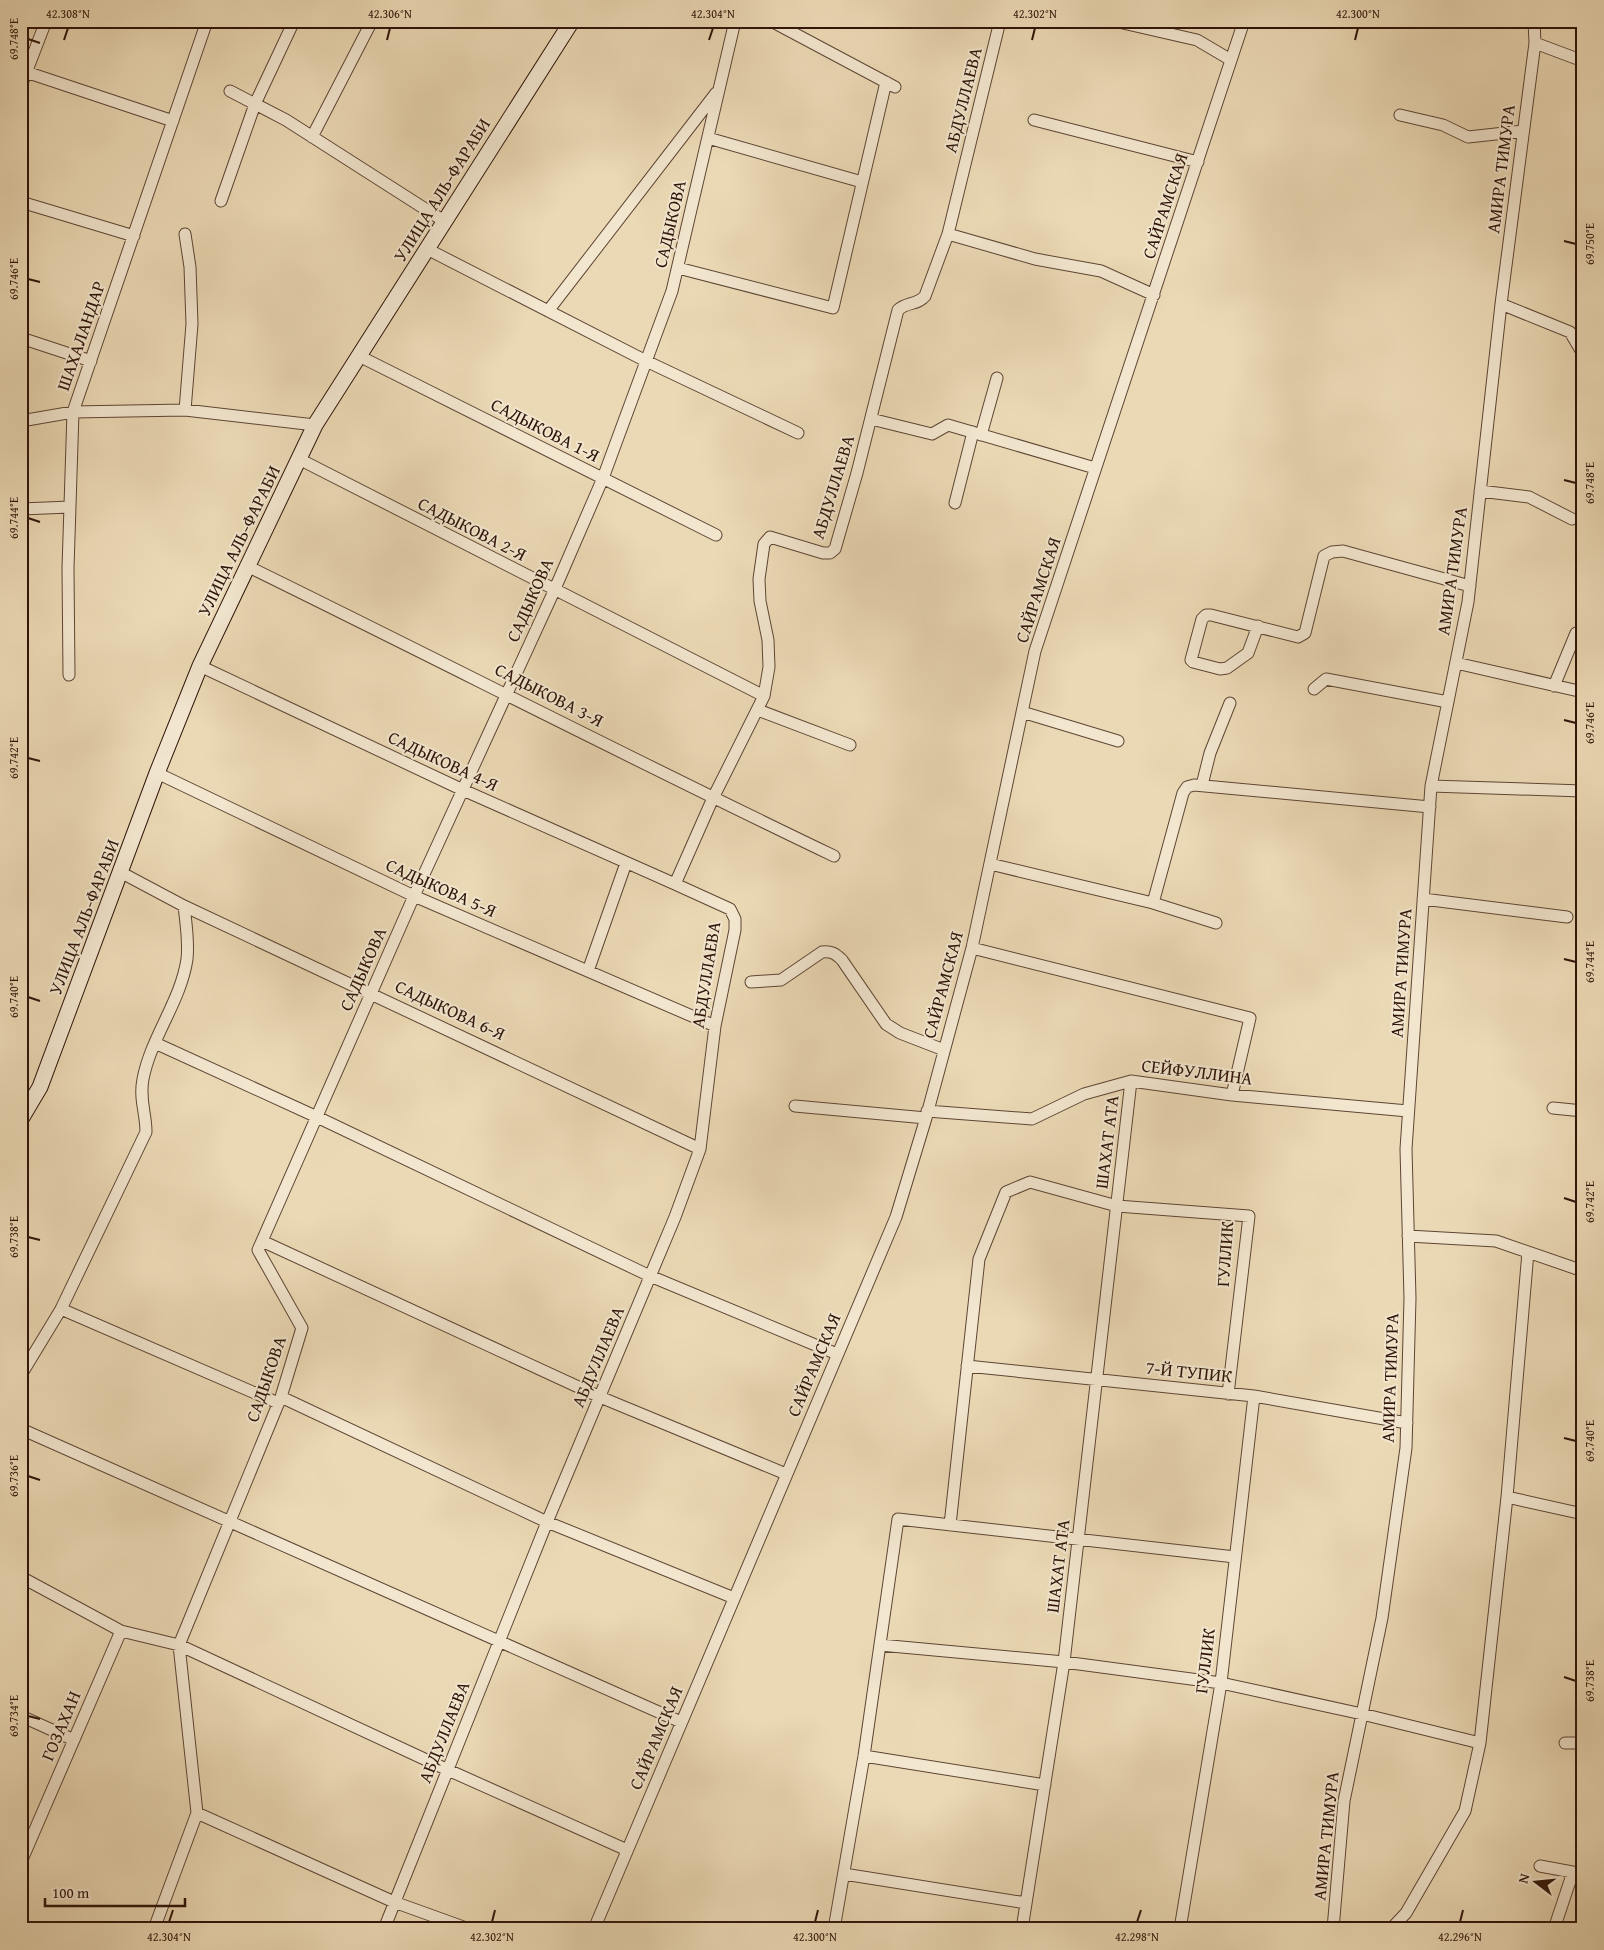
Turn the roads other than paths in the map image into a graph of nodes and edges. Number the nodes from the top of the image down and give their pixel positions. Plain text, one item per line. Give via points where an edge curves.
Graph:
1 (46, 21) edge
2 (207, 21) edge
3 (294, 21) edge
4 (372, 21) edge
5 (572, 21) edge
6 (735, 21) edge
7 (771, 21) edge
8 (1000, 21) edge
9 (1114, 21) edge
10 (1244, 21) edge
11 (1534, 21) edge
12 (1535, 43) junction
13 (1232, 60) junction
14 (1583, 60) edge
15 (26, 72) junction
16 (21, 86) edge
17 (719, 89) junction
18 (230, 91) dead end
19 (255, 104) junction
20 (1400, 116) dead end
21 (1034, 120) dead end
22 (173, 121) junction
23 (1523, 131) junction
24 (312, 137) junction
25 (708, 138) junction
26 (1198, 162) junction
27 (862, 182) junction
28 (221, 200) dead end
29 (21, 202) edge
30 (444, 222) junction
31 (185, 234) dead end
32 (948, 234) junction
33 (134, 236) junction
34 (427, 249) junction
35 (678, 268) junction
36 (1154, 295) junction
37 (1501, 304) junction
38 (548, 311) junction
39 (21, 338) edge
40 (1583, 354) edge
41 (359, 356) junction
42 (91, 360) junction
43 (646, 361) junction
44 (997, 378) dead end
45 (185, 410) junction
46 (73, 412) junction
47 (871, 419) junction
48 (21, 421) edge
49 (315, 425) junction
50 (798, 433) dead end
51 (977, 433) junction
52 (299, 459) junction
53 (1095, 468) junction
54 (603, 478) junction
55 (1480, 491) junction
56 (955, 503) dead end
57 (70, 507) junction
58 (21, 509) edge
59 (1572, 519) dead end
60 (716, 535) dead end
61 (247, 566) junction
62 (1470, 586) junction
63 (554, 590) junction
64 (1258, 626) junction
65 (1576, 633) dead end
66 (1456, 663) junction
67 (200, 666) junction
68 (70, 676) dead end
69 (1554, 686) junction
70 (1314, 689) dead end
71 (1583, 692) edge
72 (507, 694) junction
73 (764, 696) junction
74 (1448, 702) junction
75 (1230, 703) dead end
76 (758, 710) junction
77 (1022, 712) junction
78 (1118, 741) dead end
79 (850, 745) dead end
80 (158, 773) junction
81 (1202, 785) junction
82 (1432, 786) junction
83 (463, 790) junction
84 (1583, 791) edge
85 (714, 798) junction
86 (1430, 806) junction
87 (834, 856) dead end
88 (626, 863) junction
89 (990, 864) junction
90 (122, 872) junction
91 (674, 884) junction
92 (414, 896) junction
93 (1423, 899) junction
94 (1153, 903) junction
95 (184, 906) junction
96 (1567, 917) dead end
97 (1216, 923) dead end
98 (972, 948) junction
99 (588, 972) junction
100 (751, 982) dead end
101 (372, 993) junction
102 (715, 1026) junction
103 (155, 1043) junction
104 (944, 1050) junction
105 (1131, 1081) junction
106 (1232, 1095) junction
107 (795, 1106) dead end
108 (1553, 1108) dead end
109 (1583, 1111) edge
110 (1408, 1112) junction
111 (926, 1115) junction
112 (316, 1117) junction
113 (21, 1119) edge
114 (700, 1148) junction
115 (1117, 1206) junction
116 (1408, 1236) junction
117 (262, 1241) junction
118 (1528, 1252) junction
119 (1583, 1272) edge
120 (650, 1276) junction
121 (61, 1309) junction
122 (837, 1354) junction
123 (967, 1366) junction
124 (21, 1375) edge
125 (1097, 1380) junction
126 (1228, 1394) junction
127 (1254, 1396) junction
128 (600, 1397) junction
129 (279, 1400) junction
130 (1407, 1423) junction
131 (21, 1429) edge
132 (786, 1474) junction
133 (1507, 1497) junction
134 (1583, 1514) edge
135 (230, 1520) junction
136 (547, 1522) junction
137 (950, 1525) junction
138 (1079, 1540) junction
139 (1234, 1557) junction
140 (21, 1577) edge
141 (734, 1598) junction
142 (121, 1631) junction
143 (499, 1643) junction
144 (179, 1645) junction
145 (880, 1645) junction
146 (1064, 1662) junction
147 (1221, 1682) junction
148 (1362, 1714) junction
149 (21, 1716) edge
150 (681, 1722) junction
151 (74, 1740) junction
152 (1480, 1743) junction
153 (1565, 1743) dead end
154 (1583, 1743) edge
155 (864, 1756) junction
156 (448, 1770) junction
157 (1045, 1785) junction
158 (197, 1813) junction
159 (627, 1850) junction
160 (22, 1859) edge
161 (1540, 1866) dead end
162 (1578, 1873) edge
163 (844, 1874) junction
164 (394, 1902) junction
165 (1026, 1903) junction
166 (154, 1929) edge
167 (384, 1929) edge
168 (469, 1929) edge
169 (594, 1929) edge
170 (834, 1929) edge
171 (1022, 1929) edge
172 (1180, 1929) edge
173 (1333, 1929) edge
174 (1391, 1929) edge
175 (1554, 1929) edge

1 - 15 street
2 - 22 street, ШАХАЛАНДАР
3 - 19 street
4 - 24 street
5 - 30 main road, УЛИЦА АЛЬ-ФАРАБИ
6 - 17 street, САДЫКОВА
7 - 27 street via 890,84
8 - 32 street, АБДУЛЛАЕВА
9 - 13 street via 1197,40
10 - 13 street, САЙРАМСКАЯ
11 - 12 street, АМИРА ТИМУРА
12 - 14 street
12 - 23 street, АМИРА ТИМУРА
13 - 26 street, САЙРАМСКАЯ
15 - 16 street
15 - 22 street
17 - 25 street, САДЫКОВА
17 - 38 street
18 - 19 street
19 - 24 street
19 - 28 street
20 - 23 street via 1442,125 1468,137
21 - 26 street
22 - 33 street, ШАХАЛАНДАР
23 - 37 street, АМИРА ТИМУРА
24 - 30 street
25 - 27 street
25 - 35 street, САДЫКОВА
26 - 36 street, САЙРАМСКАЯ
27 - 35 street via 833,308
29 - 33 street
30 - 34 main road, УЛИЦА АЛЬ-ФАРАБИ
31 - 45 street via 192,324
32 - 36 street via 1035,259 1101,271
32 - 47 street, АБДУЛЛАЕВА via 925,296 898,310
33 - 42 street, ШАХАЛАНДАР
34 - 38 street
34 - 41 main road, УЛИЦА АЛЬ-ФАРАБИ
35 - 43 street, САДЫКОВА
36 - 53 street, САЙРАМСКАЯ
37 - 40 street via 1570,332
37 - 55 street, АМИРА ТИМУРА
38 - 43 street
39 - 42 street
41 - 49 main road, УЛИЦА АЛЬ-ФАРАБИ
41 - 54 street, САДЫКОВА 1-Я
42 - 46 street, ШАХАЛАНДАР
43 - 50 street
43 - 54 street, САДЫКОВА
44 - 51 street
45 - 46 street
45 - 49 street
46 - 48 street
46 - 57 street, ШАХАЛАНДАР
47 - 51 street via 932,434 948,425
47 - 73 street, АБДУЛЛАЕВА via 835,549 823,554 770,537 764,544 759,579 768,640 769,666
49 - 52 main road, УЛИЦА АЛЬ-ФАРАБИ
51 - 53 street
51 - 56 street
52 - 61 main road, УЛИЦА АЛЬ-ФАРАБИ
52 - 63 street, САДЫКОВА 2-Я
53 - 77 street, САЙРАМСКАЯ via 1035,651
54 - 60 street, САДЫКОВА 1-Я
54 - 63 street, САДЫКОВА
55 - 59 street via 1528,497
55 - 62 street, АМИРА ТИМУРА
57 - 58 street
57 - 68 street, ШАХАЛАНДАР
61 - 67 main road, УЛИЦА АЛЬ-ФАРАБИ
61 - 72 street, САДЫКОВА 3-Я
62 - 64 street via 1342,551 1332,552 1324,556 1305,633 1298,637
62 - 66 street, АМИРА ТИМУРА
63 - 72 street, САДЫКОВА
63 - 73 street, САДЫКОВА 2-Я
64 - 64 street via 1206,615 1202,619 1193,662 1227,668 1248,653
65 - 69 street
66 - 69 street
66 - 74 street, АМИРА ТИМУРА
67 - 80 main road, УЛИЦА АЛЬ-ФАРАБИ
67 - 83 street, САДЫКОВА 4-Я
69 - 71 street
70 - 74 street via 1326,679
72 - 83 street, САДЫКОВА
72 - 85 street, САДЫКОВА 3-Я
73 - 76 street, АБДУЛЛАЕВА
74 - 82 street, АМИРА ТИМУРА
75 - 81 street via 1210,753
76 - 79 street
76 - 85 street, АБДУЛЛАЕВА
77 - 78 street
77 - 89 street, САЙРАМСКАЯ
80 - 90 main road, УЛИЦА АЛЬ-ФАРАБИ
80 - 92 street, САДЫКОВА 5-Я
81 - 86 street
81 - 94 street via 1194,784 1182,793
82 - 84 street
82 - 86 street, АМИРА ТИМУРА
83 - 88 street, САДЫКОВА 4-Я
83 - 92 street, САДЫКОВА
85 - 87 street, САДЫКОВА 3-Я
85 - 91 street, АБДУЛЛАЕВА
86 - 93 street, АМИРА ТИМУРА
88 - 91 street, САДЫКОВА 4-Я
88 - 99 street
89 - 94 street
89 - 98 street, САЙРАМСКАЯ
90 - 95 street, САДЫКОВА 6-Я
90 - 113 main road, УЛИЦА АЛЬ-ФАРАБИ via 40,1087
91 - 102 street, АБДУЛЛАЕВА via 730,909 735,919
92 - 99 street, САДЫКОВА 5-Я
92 - 101 street, САДЫКОВА
93 - 96 street
93 - 110 street, АМИРА ТИМУРА
94 - 97 street
95 - 101 street, САДЫКОВА 6-Я
95 - 103 street via 187,960
98 - 104 street, САЙРАМСКАЯ
98 - 106 street via 1250,1018
99 - 102 street, САДЫКОВА 5-Я
100 - 104 street via 781,980 822,952 829,951 842,960 886,1024
101 - 112 street, САДЫКОВА
101 - 114 street, САДЫКОВА 6-Я
102 - 114 street, АБДУЛЛАЕВА
103 - 112 street
103 - 121 street via 142,1080 141,1102 146,1132
104 - 111 street, САЙРАМСКАЯ
105 - 106 street, СЕЙФУЛЛИНА
105 - 111 street, СЕЙФУЛЛИНА via 1084,1094 1032,1119
105 - 115 street, ШАХАТ АТА
106 - 110 street, СЕЙФУЛЛИНА
107 - 111 street, СЕЙФУЛЛИНА
108 - 109 street
110 - 116 street, АМИРА ТИМУРА
111 - 122 street, САЙРАМСКАЯ via 896,1217
112 - 117 street, САДЫКОВА
112 - 120 street
114 - 120 street, АБДУЛЛАЕВА
115 - 123 street, ШАХАТ АТА via 1030,1182 1006,1192 979,1260
115 - 125 street, ШАХАТ АТА
115 - 126 street, ГУЛЛИК via 1248,1216
116 - 118 street via 1496,1241
116 - 130 street, АМИРА ТИМУРА
117 - 128 street
117 - 129 street, САДЫКОВА via 258,1250 302,1328
118 - 119 street
118 - 133 street
120 - 122 street
120 - 128 street, АБДУЛЛАЕВА
121 - 124 street
121 - 129 street
122 - 132 street, САЙРАМСКАЯ
123 - 125 street, 7-Й ТУПИК
123 - 137 street, ШАХАТ АТА
125 - 126 street, 7-Й ТУПИК
125 - 138 street, ШАХАТ АТА
126 - 127 street, 7-Й ТУПИК
127 - 130 street, 7-Й ТУПИК
127 - 139 street, ГУЛЛИК
128 - 132 street
128 - 136 street, АБДУЛЛАЕВА
129 - 135 street, САДЫКОВА
129 - 136 street
130 - 148 street, АМИРА ТИМУРА via 1382,1618
131 - 135 street
132 - 141 street, САЙРАМСКАЯ
133 - 134 street
133 - 152 street
135 - 143 street
135 - 144 street, САДЫКОВА
136 - 141 street
136 - 143 street, АБДУЛЛАЕВА
137 - 138 street
137 - 145 street via 898,1520
138 - 139 street
138 - 146 street, ШАХАТ АТА
139 - 147 street, ГУЛЛИК
140 - 142 street
141 - 150 street, САЙРАМСКАЯ
142 - 144 street
142 - 151 street, ГОЗАХАН
143 - 150 street
143 - 156 street, АБДУЛЛАЕВА
144 - 156 street
144 - 158 street, САДЫКОВА
145 - 146 street
145 - 155 street
146 - 147 street
146 - 157 street, ШАХАТ АТА
147 - 148 street
147 - 172 street, ГУЛЛИК
148 - 152 street
148 - 173 street, АМИРА ТИМУРА via 1344,1802
149 - 151 street
150 - 159 street, САЙРАМСКАЯ
151 - 160 street, ГОЗАХАН
152 - 174 street via 1464,1811 1406,1913
153 - 154 street
155 - 157 street
155 - 163 street
156 - 159 street
156 - 164 street, АБДУЛЛАЕВА
157 - 165 street, ШАХАТ АТА
158 - 164 street
158 - 166 street, САДЫКОВА
159 - 169 street, САЙРАМСКАЯ
161 - 162 street
162 - 175 street
163 - 165 street
163 - 170 street
164 - 167 street, АБДУЛЛАЕВА
164 - 168 street
165 - 171 street, ШАХАТ АТА

